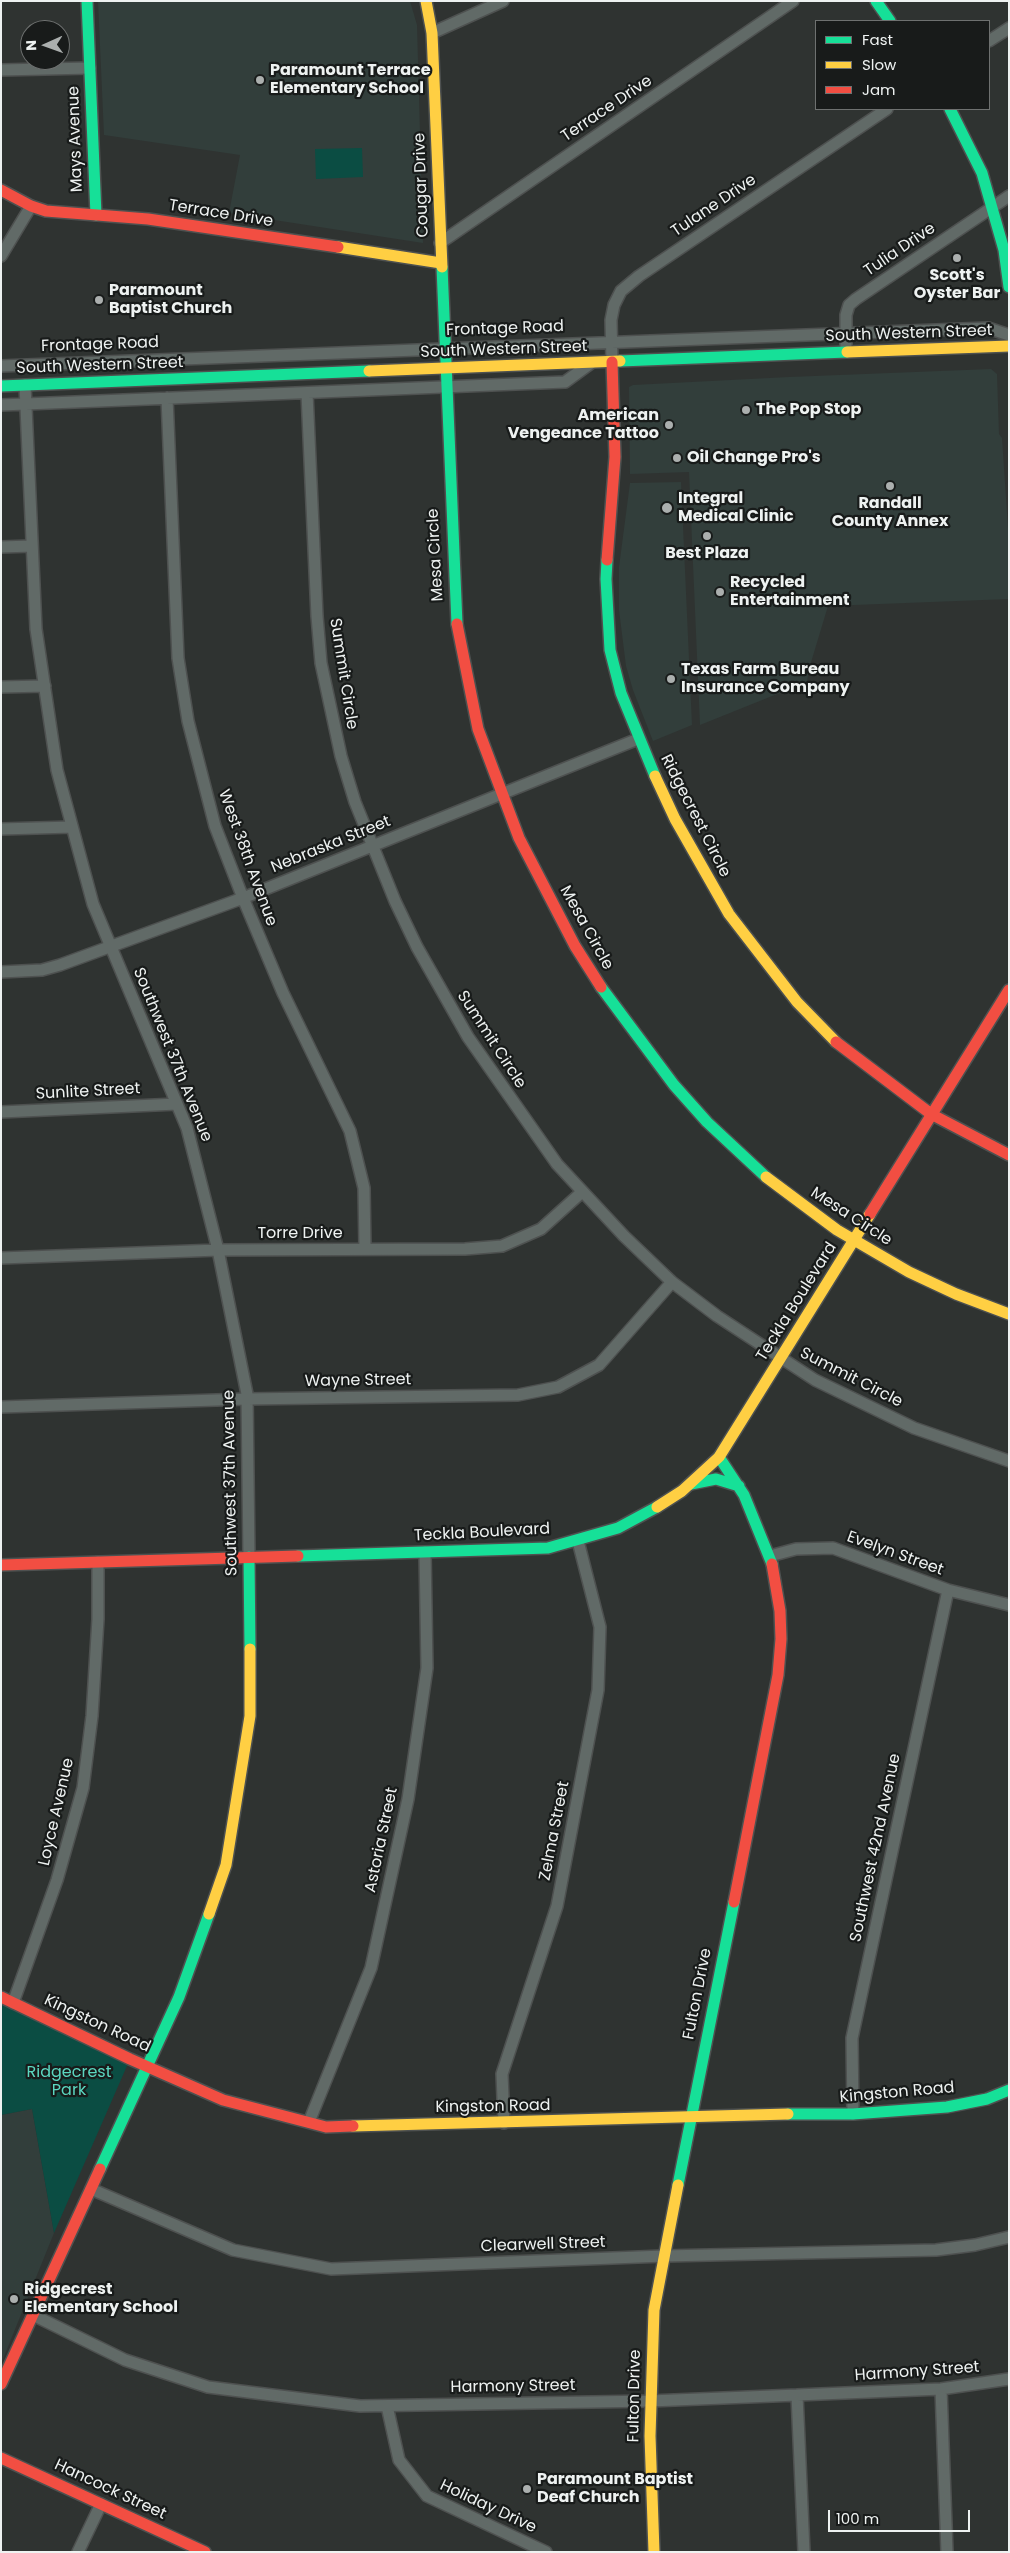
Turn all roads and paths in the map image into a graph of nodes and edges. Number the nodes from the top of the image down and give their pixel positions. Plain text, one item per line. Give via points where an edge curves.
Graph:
1 (86, 1) edge
2 (426, 1) edge
3 (503, 1) edge
4 (793, 1) edge
5 (876, 1) edge
6 (889, 20) edge
7 (1009, 28) edge
8 (432, 33) junction
9 (990, 40) edge
10 (90, 68) junction
11 (1, 70) edge
12 (886, 110) edge
13 (950, 110) edge
14 (1, 190) edge
15 (1009, 196) edge
16 (31, 206) junction
17 (993, 207) junction
18 (96, 215) junction
19 (440, 243) junction
20 (1, 256) edge
21 (441, 263) junction
22 (1009, 287) edge
23 (846, 333) junction
24 (1009, 336) edge
25 (611, 341) junction
26 (1009, 346) edge
27 (444, 348) junction
28 (846, 352) junction
29 (612, 362) junction
30 (591, 363) junction
31 (1, 366) edge
32 (445, 368) junction
33 (26, 385) junction
34 (1, 386) edge
35 (445, 387) junction
36 (307, 393) junction
37 (167, 398) junction
38 (26, 404) junction
39 (1, 405) edge
40 (32, 546) junction
41 (1, 547) edge
42 (45, 686) junction
43 (1, 687) edge
44 (638, 739) junction
45 (502, 794) junction
46 (72, 827) junction
47 (1, 829) edge
48 (372, 846) junction
49 (243, 898) junction
50 (111, 945) junction
51 (1, 972) edge
52 (1009, 990) edge
53 (177, 1104) junction
54 (1, 1112) edge
55 (931, 1114) junction
56 (1009, 1155) edge
57 (582, 1192) junction
58 (854, 1241) junction
59 (218, 1250) junction
60 (365, 1250) junction
61 (1, 1258) edge
62 (672, 1282) junction
63 (1009, 1314) edge
64 (781, 1359) junction
65 (247, 1399) junction
66 (1, 1407) edge
67 (718, 1457) junction
68 (1009, 1461) edge
69 (690, 1484) junction
70 (739, 1486) junction
71 (578, 1541) junction
72 (426, 1552) junction
73 (770, 1556) junction
74 (249, 1557) junction
75 (98, 1562) junction
76 (1, 1565) edge
77 (948, 1590) junction
78 (1009, 1605) edge
79 (1, 1997) edge
80 (13, 2003) junction
81 (148, 2065) junction
82 (1009, 2090) edge
83 (853, 2114) junction
84 (690, 2117) junction
85 (309, 2122) junction
86 (504, 2123) junction
87 (91, 2189) junction
88 (1009, 2237) edge
89 (664, 2256) junction
90 (33, 2315) junction
91 (1009, 2379) edge
92 (1, 2384) edge
93 (942, 2389) junction
94 (797, 2395) junction
95 (650, 2401) junction
96 (387, 2406) junction
97 (1, 2458) edge
98 (101, 2504) junction
99 (78, 2552) edge
100 (205, 2552) edge
101 (546, 2552) edge
102 (654, 2552) edge
103 (804, 2552) edge
104 (947, 2552) edge

1 - 10 street, Mays Avenue
2 - 8 street, Cougar Drive
3 - 8 street
4 - 19 street, Terrace Drive
5 - 6 street
7 - 9 street
8 - 19 street, Cougar Drive
10 - 11 street
10 - 18 street, Mays Avenue
12 - 25 street, Tulane Drive via 621,291 610,320
13 - 17 street via 982,173
14 - 16 street, Terrace Drive
15 - 17 street, Tulia Drive
16 - 18 street, Terrace Drive via 55,212
16 - 20 street
17 - 22 street
17 - 23 street, Tulia Drive via 849,305
18 - 21 street, Terrace Drive via 158,220
19 - 21 street, Cougar Drive
21 - 27 street, Cougar Drive
23 - 24 street, Frontage Road via 988,328
23 - 25 street, Frontage Road
23 - 28 street, Tulia Drive
25 - 27 street, Frontage Road
25 - 29 street, Tulane Drive
26 - 28 street, South Western Street
27 - 31 street, Frontage Road
27 - 32 street, Cougar Drive
28 - 29 street, South Western Street
29 - 30 street, South Western Street
29 - 44 street, Ridgecrest Circle via 615,458 606,579 607,619 610,650 621,693
30 - 32 street, South Western Street
30 - 35 street via 564,382
32 - 33 street, South Western Street
32 - 35 street, Mesa Circle
33 - 34 street, South Western Street
33 - 38 street, Southwest 37th Avenue
35 - 36 street
35 - 45 street, Mesa Circle via 457,629 478,729
36 - 37 street
36 - 48 street, Summit Circle via 321,663 340,756
37 - 38 street
37 - 49 street, West 38th Avenue via 178,658 188,721 213,817
38 - 39 street
38 - 40 street, Southwest 37th Avenue
40 - 41 street
40 - 42 street, Southwest 37th Avenue via 36,629
42 - 43 street
42 - 46 street, Southwest 37th Avenue via 57,770
44 - 45 street, Nebraska Street
44 - 55 street, Ridgecrest Circle via 698,862 729,914 763,960 797,1002 841,1047
45 - 48 street, Nebraska Street
45 - 58 street, Mesa Circle via 518,838 575,946 644,1048 707,1122 742,1156 775,1185
46 - 47 street
46 - 50 street, Southwest 37th Avenue via 93,904
48 - 49 street, Nebraska Street
48 - 57 street, Summit Circle via 417,948 468,1037 527,1124
49 - 50 street, Nebraska Street
49 - 60 street, West 38th Avenue via 282,993 350,1131 364,1188
50 - 51 street, Nebraska Street via 42,970
50 - 53 street, Southwest 37th Avenue
52 - 55 street, Teckla Boulevard
53 - 54 street, Sunlite Street
53 - 59 street, Southwest 37th Avenue via 187,1128
55 - 56 street, Ridgecrest Circle
55 - 58 street, Teckla Boulevard
57 - 60 street, Torre Drive via 541,1229 502,1246
57 - 62 street, Summit Circle
58 - 63 street, Mesa Circle via 956,1294
58 - 64 street, Teckla Boulevard
59 - 60 street, Torre Drive
59 - 61 street, Torre Drive
59 - 65 street, Southwest 37th Avenue
62 - 64 street, Summit Circle
62 - 65 street, Wayne Street via 599,1366 558,1387 518,1395
64 - 67 street, Teckla Boulevard via 745,1420
64 - 68 street, Summit Circle via 815,1380 914,1428
65 - 66 street, Wayne Street
65 - 74 street, Southwest 37th Avenue
67 - 69 street, Teckla Boulevard
67 - 70 street, Fulton Drive
69 - 70 street via 716,1479
69 - 71 street, Teckla Boulevard via 645,1515
70 - 73 street, Fulton Drive
71 - 72 street, Teckla Boulevard via 548,1548
71 - 86 street, Zelma Street via 600,1627 598,1690 557,1906 502,2074
72 - 74 street, Teckla Boulevard
72 - 85 street, Astoria Street via 427,1668 408,1799 371,1968
73 - 77 street, Evelyn Street via 796,1549 833,1548
73 - 84 street, Fulton Drive via 780,1611 778,1675
74 - 75 street, Teckla Boulevard
74 - 81 street, Southwest 37th Avenue via 250,1716 226,1866 179,1997
75 - 76 street, Teckla Boulevard
75 - 80 street, Loyce Avenue via 92,1716 83,1788 57,1880
77 - 78 street, Evelyn Street
77 - 83 street, Southwest 42nd Avenue via 852,2038
79 - 80 street, Kingston Road
80 - 81 street, Kingston Road
81 - 85 street, Kingston Road via 223,2100
81 - 87 street, Southwest 37th Avenue
82 - 83 street, Kingston Road via 947,2107
83 - 84 street, Kingston Road
84 - 86 street, Kingston Road
84 - 89 street, Fulton Drive
85 - 86 street, Kingston Road via 326,2127
87 - 89 street, Clearwell Street via 233,2250 331,2269
87 - 90 street, Southwest 37th Avenue
88 - 89 street, Clearwell Street via 936,2250
89 - 95 street, Fulton Drive via 654,2310
90 - 92 street, Southwest 37th Avenue
90 - 96 street, Harmony Street via 125,2360 208,2387 360,2406
91 - 93 street, Harmony Street
93 - 94 street, Harmony Street
93 - 104 street
94 - 95 street, Harmony Street
94 - 103 street
95 - 96 street, Harmony Street
95 - 102 street, Fulton Drive
96 - 101 street, Holiday Drive via 399,2460 427,2496
97 - 98 street, Hancock Street
98 - 99 street
98 - 100 street, Hancock Street

